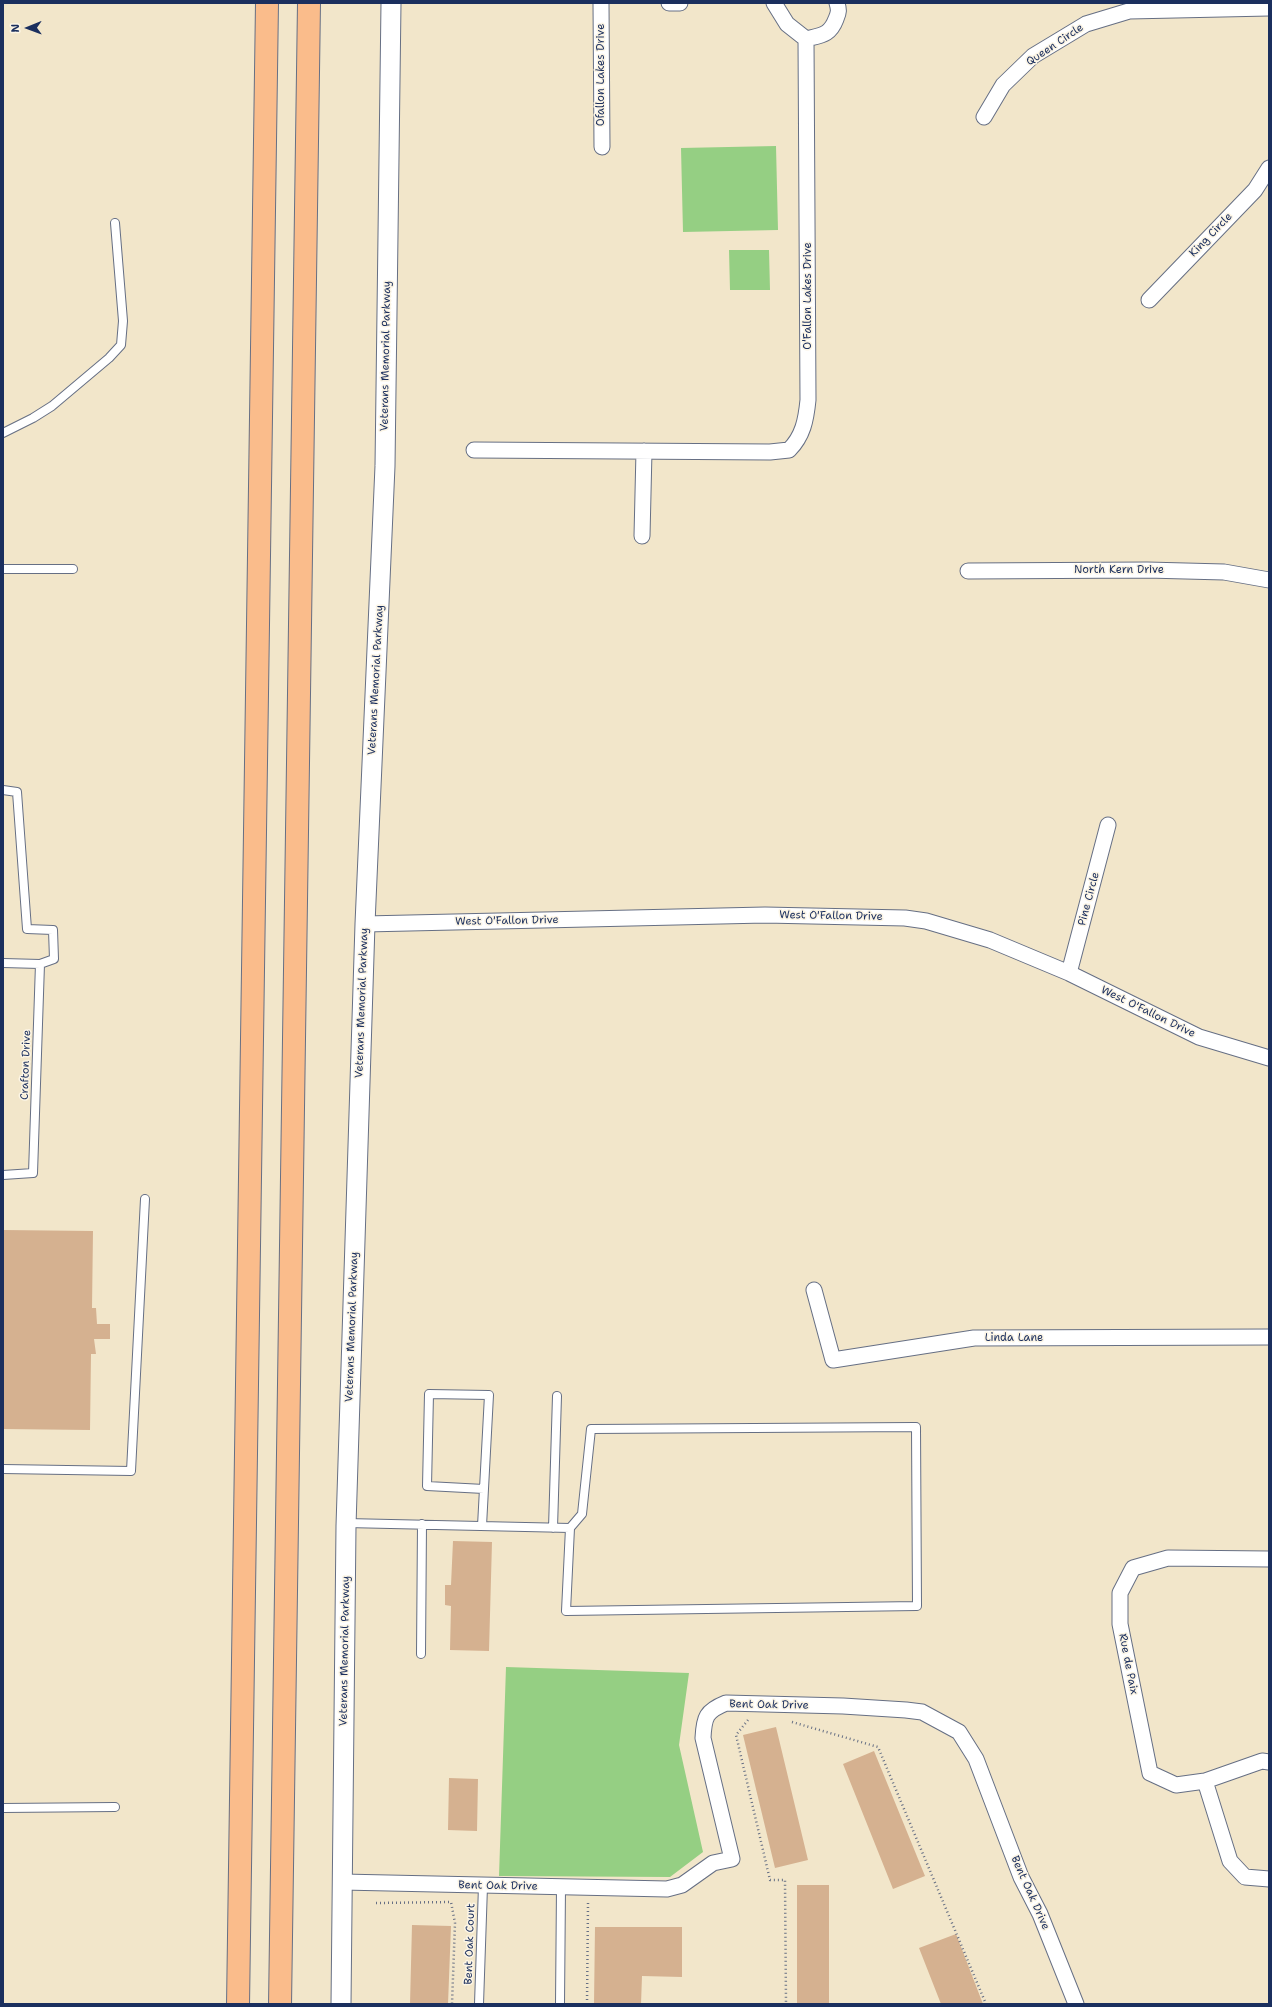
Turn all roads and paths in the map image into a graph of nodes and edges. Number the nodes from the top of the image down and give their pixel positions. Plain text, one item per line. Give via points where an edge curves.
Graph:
1 (267, 3) edge
2 (309, 3) edge
3 (391, 3) edge
4 (601, 3) edge
5 (669, 3) edge
6 (680, 3) edge
7 (837, 3) edge
8 (770, 4) edge
9 (1269, 8) edge
10 (806, 39) junction
11 (984, 117) dead end
12 (602, 147) dead end
13 (1269, 168) edge
14 (115, 223) dead end
15 (1149, 300) dead end
16 (3, 432) edge
17 (474, 450) dead end
18 (644, 451) junction
19 (642, 536) dead end
20 (3, 569) edge
21 (73, 569) dead end
22 (968, 571) dead end
23 (1269, 580) edge
24 (3, 790) edge
25 (1108, 826) dead end
26 (365, 924) junction
27 (3, 963) edge
28 (40, 964) junction
29 (1069, 973) junction
30 (1269, 1058) edge
31 (3, 1175) edge
32 (145, 1199) dead end
33 (814, 1290) dead end
34 (1269, 1337) edge
35 (557, 1396) dead end
36 (3, 1469) edge
37 (484, 1489) junction
38 (346, 1523) junction
39 (422, 1524) junction
40 (482, 1526) junction
41 (553, 1528) junction
42 (570, 1528) junction
43 (1269, 1558) edge
44 (421, 1654) dead end
45 (750, 1718) dead end
46 (786, 1720) dead end
47 (1269, 1762) edge
48 (1205, 1781) junction
49 (115, 1807) dead end
50 (3, 1808) edge
51 (1269, 1879) edge
52 (342, 1882) junction
53 (483, 1886) junction
54 (561, 1887) junction
55 (588, 1897) dead end
56 (376, 1903) dead end
57 (238, 2004) edge
58 (280, 2004) edge
59 (341, 2004) edge
60 (452, 2004) edge
61 (479, 2004) edge
62 (560, 2004) edge
63 (587, 2004) edge
64 (786, 2004) edge
65 (986, 2004) edge
66 (1076, 2004) edge

1 - 57 highway
2 - 58 highway
3 - 26 street, Veterans Memorial Parkway via 385,466
4 - 12 street, Ofallon Lakes Drive
5 - 6 street
7 - 10 street via 840,10 832,29 822,35
8 - 10 street via 787,24
9 - 11 street, Queen Circle via 1130,11 1086,24 1034,56 1003,86
10 - 18 street, O'Fallon Lakes Drive via 806,420 798,440 789,450
13 - 15 street, King Circle via 1255,190
14 - 16 lane via 124,321 121,345 52,406
17 - 18 street, O'Fallon Lakes Drive
18 - 19 street
20 - 21 lane
22 - 23 street, North Kern Drive via 1224,572
24 - 28 lane via 17,792 27,929 53,930 54,959
25 - 29 street, Pine Circle
26 - 29 street, West O'Fallon Drive via 765,915 905,918 926,921 990,940
26 - 38 street, Veterans Memorial Parkway
27 - 28 lane
28 - 31 lane, Crafton Drive via 34,1173
29 - 30 street, West O'Fallon Drive via 1199,1037
32 - 36 lane via 131,1471
33 - 34 street, Linda Lane via 833,1360 974,1338
35 - 41 lane
37 - 37 lane via 489,1396 429,1394 427,1486
37 - 40 lane
38 - 39 lane
38 - 52 street, Veterans Memorial Parkway
39 - 40 lane
39 - 44 lane
40 - 41 lane
41 - 42 lane
42 - 42 lane via 566,1611 917,1606 916,1427 591,1429 582,1514
43 - 48 street, Rue de Paix via 1168,1558 1133,1568 1120,1593 1120,1624 1150,1773 1176,1785
45 - 64 path via 736,1735 770,1880 785,1880
46 - 65 path via 878,1747
47 - 48 street, Rue de Paix via 1262,1761
48 - 51 street via 1230,1860 1245,1876
49 - 50 lane
52 - 53 street, Bent Oak Drive
52 - 59 street, Veterans Memorial Parkway
53 - 54 street, Bent Oak Drive
53 - 61 lane, Bent Oak Court
54 - 62 lane
54 - 66 street, Bent Oak Drive via 667,1889 682,1885 713,1863 732,1859 703,1738 704,1721 714,1708 732,1703 843,1706 922,1712 959,1732 976,1759 1021,1877 1040,1914
55 - 63 path
56 - 60 path via 451,1902 455,1923

